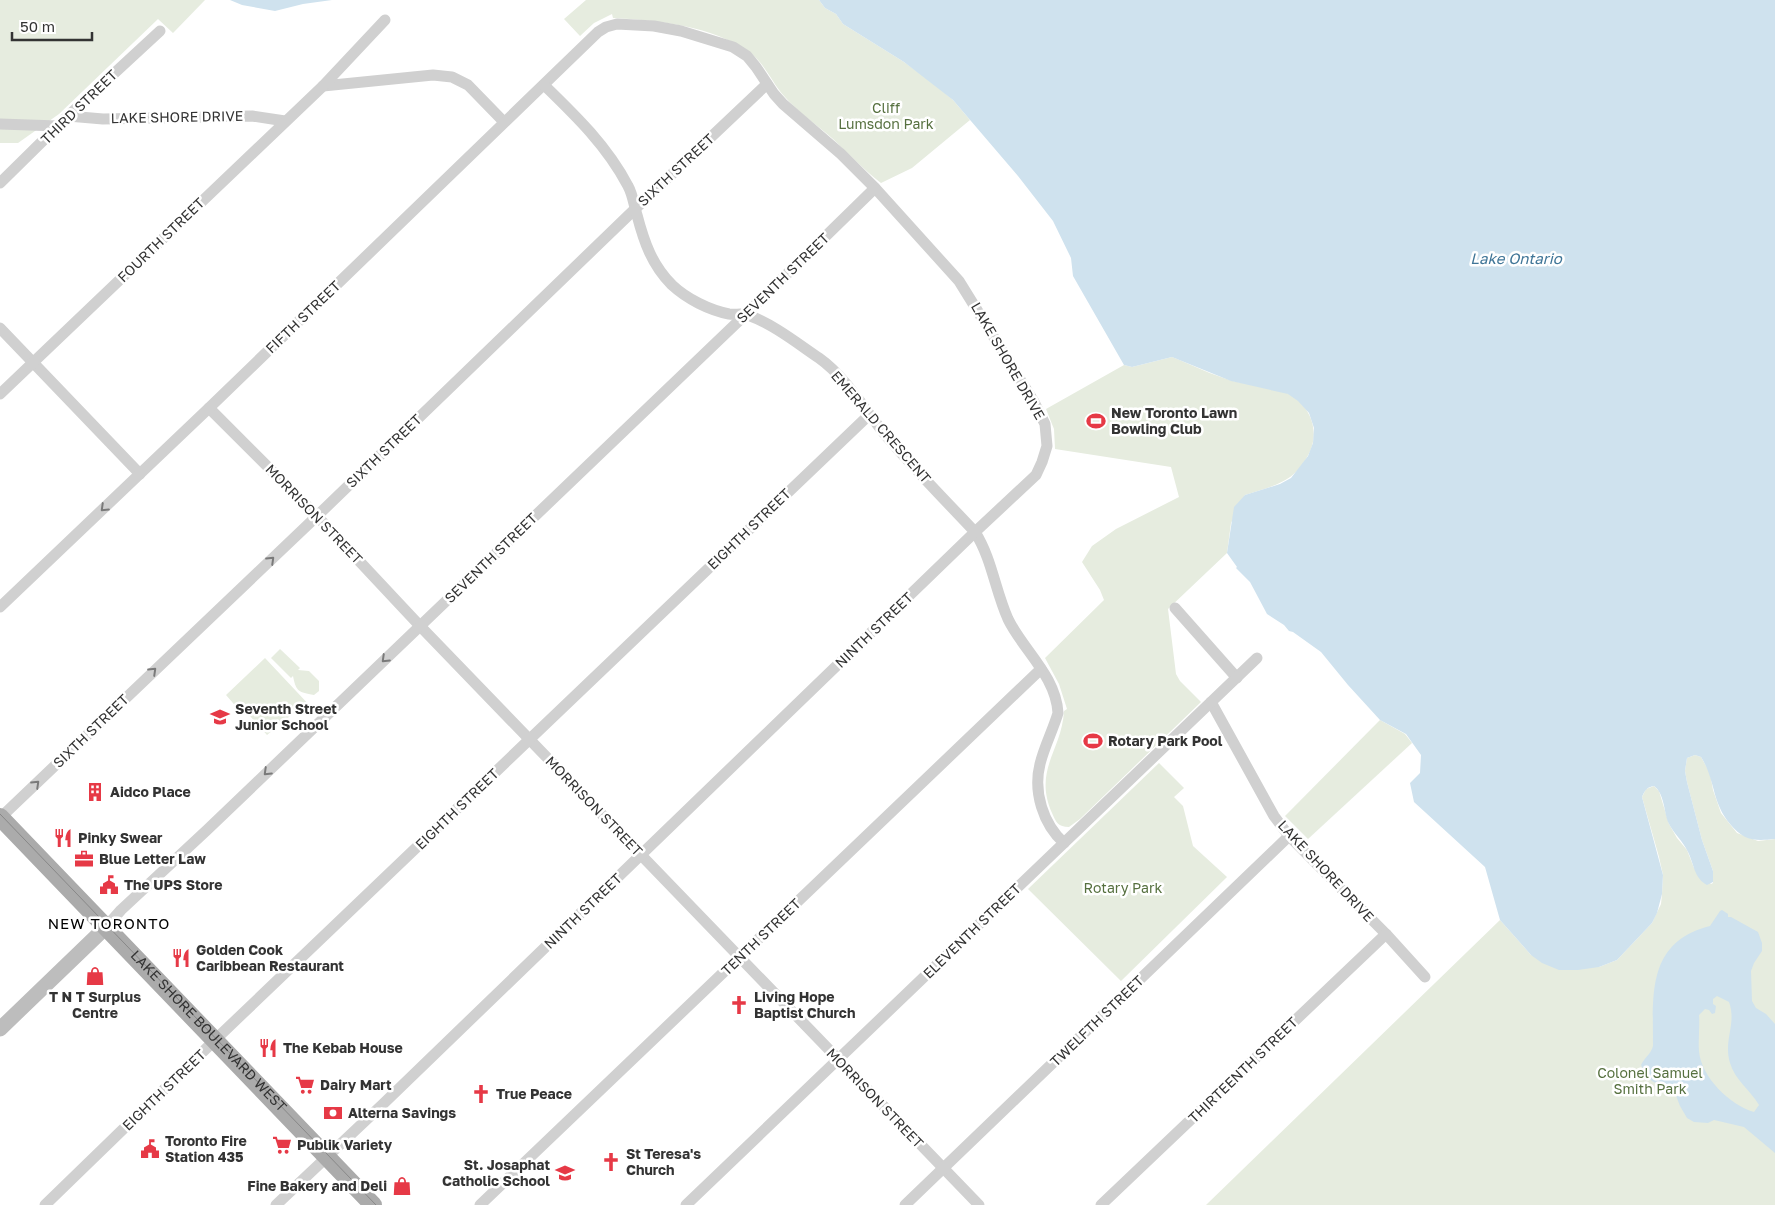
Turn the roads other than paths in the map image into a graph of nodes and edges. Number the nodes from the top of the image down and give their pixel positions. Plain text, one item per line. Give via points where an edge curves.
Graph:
1 (385, 20) dead end
2 (606, 27) joint
3 (160, 31) dead end
4 (767, 84) junction
5 (544, 85) junction
6 (323, 86) junction
7 (68, 116) junction
8 (285, 121) junction
9 (504, 122) junction
10 (0, 124) edge
11 (58, 126) junction
12 (0, 183) edge
13 (875, 188) junction
14 (635, 209) junction
15 (746, 314) junction
16 (0, 328) edge
17 (33, 362) junction
18 (0, 394) edge
19 (209, 408) junction
20 (869, 415) junction
21 (140, 474) junction
22 (317, 516) junction
23 (975, 532) junction
24 (0, 607) edge
25 (1176, 608) dead end
26 (420, 626) junction
27 (1257, 658) dead end
28 (1041, 669) junction
29 (1237, 678) junction
30 (1211, 702) junction
31 (530, 740) junction
32 (0, 817) edge
33 (1289, 836) junction
34 (1064, 843) junction
35 (641, 855) junction
36 (106, 927) junction
37 (1386, 934) junction
38 (739, 958) junction
39 (1425, 977) dead end
40 (0, 1029) edge
41 (215, 1040) junction
42 (838, 1060) junction
43 (327, 1157) junction
44 (943, 1168) junction
45 (45, 1205) edge
46 (276, 1205) edge
47 (373, 1205) edge
48 (480, 1205) edge
49 (686, 1205) edge
50 (904, 1205) edge
51 (979, 1205) edge
52 (1101, 1205) edge

1 - 6 street, FOURTH STREET
2 - 4 street, LAKE SHORE DRIVE via 617,24 654,26 733,47 747,56
2 - 5 street, FIFTH STREET
3 - 7 street, THIRD STREET
4 - 13 street, LAKE SHORE DRIVE via 783,104
4 - 14 street, SIXTH STREET
5 - 9 street, FIFTH STREET
5 - 14 street, EMERALD CRESCENT via 607,151 629,188
6 - 8 street, FOURTH STREET
6 - 9 street via 452,77 468,85
7 - 8 street, LAKE SHORE DRIVE via 103,119 252,116
7 - 11 street, THIRD STREET
8 - 17 street, FOURTH STREET
9 - 19 street, FIFTH STREET
10 - 11 street
11 - 12 street, THIRD STREET
13 - 15 street, SEVENTH STREET
13 - 23 street, LAKE SHORE DRIVE via 959,281 1045,424 1047,446 1036,475
14 - 15 street, EMERALD CRESCENT via 649,252 673,286 714,310 730,315
14 - 22 street, SIXTH STREET
15 - 20 street, EMERALD CRESCENT via 776,329 821,360 844,382
15 - 26 street, SEVENTH STREET
16 - 17 street
17 - 18 street, FOURTH STREET
17 - 21 street
19 - 21 street, FIFTH STREET
19 - 22 street, MORRISON STREET
20 - 23 street, EMERALD CRESCENT via 917,472
20 - 31 street, EIGHTH STREET
21 -> 24 street, FIFTH STREET
22 - 26 street, MORRISON STREET
32 -> 22 street, SIXTH STREET
23 - 28 street via 989,559 1009,619
23 - 35 street, NINTH STREET
25 - 29 street
26 - 31 street, MORRISON STREET
26 -> 36 street, SEVENTH STREET
27 - 29 street, ELEVENTH STREET
28 - 34 street via 1055,697 1058,713 1040,763 1038,793 1049,826
28 - 38 street, TENTH STREET
29 - 30 street, ELEVENTH STREET
30 - 33 street, LAKE SHORE DRIVE via 1274,816
30 - 34 street, ELEVENTH STREET
31 - 35 street, MORRISON STREET
31 - 41 street, EIGHTH STREET
32 - 36 main road, LAKE SHORE BOULEVARD WEST
33 - 37 street, LAKE SHORE DRIVE
33 - 44 street, TWELFTH STREET
34 - 42 street, ELEVENTH STREET
35 - 38 street, MORRISON STREET
35 - 43 street, NINTH STREET
36 - 40 main road
36 - 41 main road, LAKE SHORE BOULEVARD WEST
37 - 39 street, LAKE SHORE DRIVE
37 - 52 street, THIRTEENTH STREET
38 - 42 street, MORRISON STREET
38 - 48 street, TENTH STREET
41 - 43 main road, LAKE SHORE BOULEVARD WEST
41 - 45 street, EIGHTH STREET
42 - 44 street, MORRISON STREET
42 - 49 street, ELEVENTH STREET
43 - 46 street, NINTH STREET
43 - 47 main road, LAKE SHORE BOULEVARD WEST
44 - 50 street, TWELFTH STREET
44 - 51 street, MORRISON STREET

